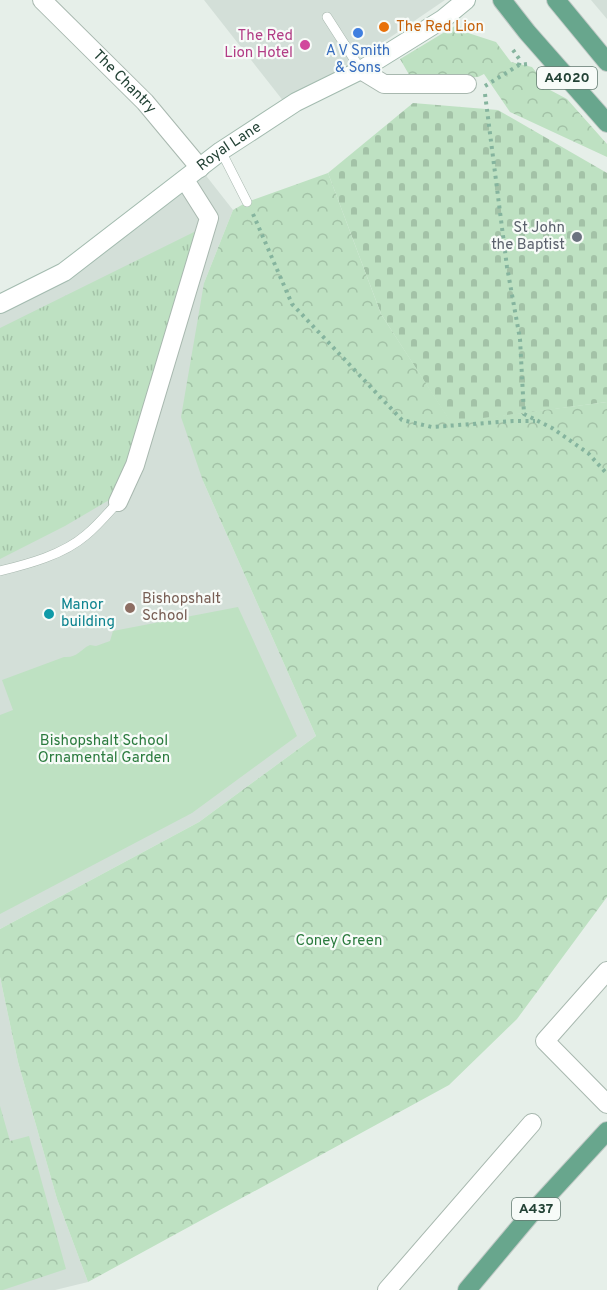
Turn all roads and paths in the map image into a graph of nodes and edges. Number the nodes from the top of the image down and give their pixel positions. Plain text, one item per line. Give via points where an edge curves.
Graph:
1 (42, 0) edge
2 (466, 0) edge
3 (502, 0) edge
4 (556, 0) edge
5 (327, 17) dead end
6 (510, 45) dead end
7 (607, 62) edge
8 (361, 70) junction
9 (475, 86) junction
10 (607, 123) edge
11 (221, 151) junction
12 (200, 168) junction
13 (185, 180) junction
14 (247, 202) joint
15 (0, 304) edge
16 (535, 421) junction
17 (607, 474) edge
18 (118, 502) joint
19 (0, 571) edge
20 (607, 971) edge
21 (607, 1104) edge
22 (532, 1122) dead end
23 (607, 1131) edge
24 (387, 1290) edge
25 (467, 1290) edge

1 - 12 street, The Chantry via 145,102
2 - 8 street, Royal Lane via 443,19
3 - 10 main road, A4020
4 - 7 main road, A4020
5 - 8 lane
6 - 9 path via 519,65
8 - 9 street via 384,84
8 - 11 street, Royal Lane via 296,102
9 - 16 path via 520,339 524,414
11 - 12 street, Royal Lane
11 - 14 lane
12 - 13 street, Royal Lane
13 - 15 street, Royal Lane via 64,272
13 - 18 street via 208,218 135,465
14 - 16 path via 292,304 402,420 432,427
16 - 17 path via 588,453
18 - 19 lane via 85,536 67,547
20 - 21 street via 545,1041
22 - 24 street
23 - 25 main road, A437

